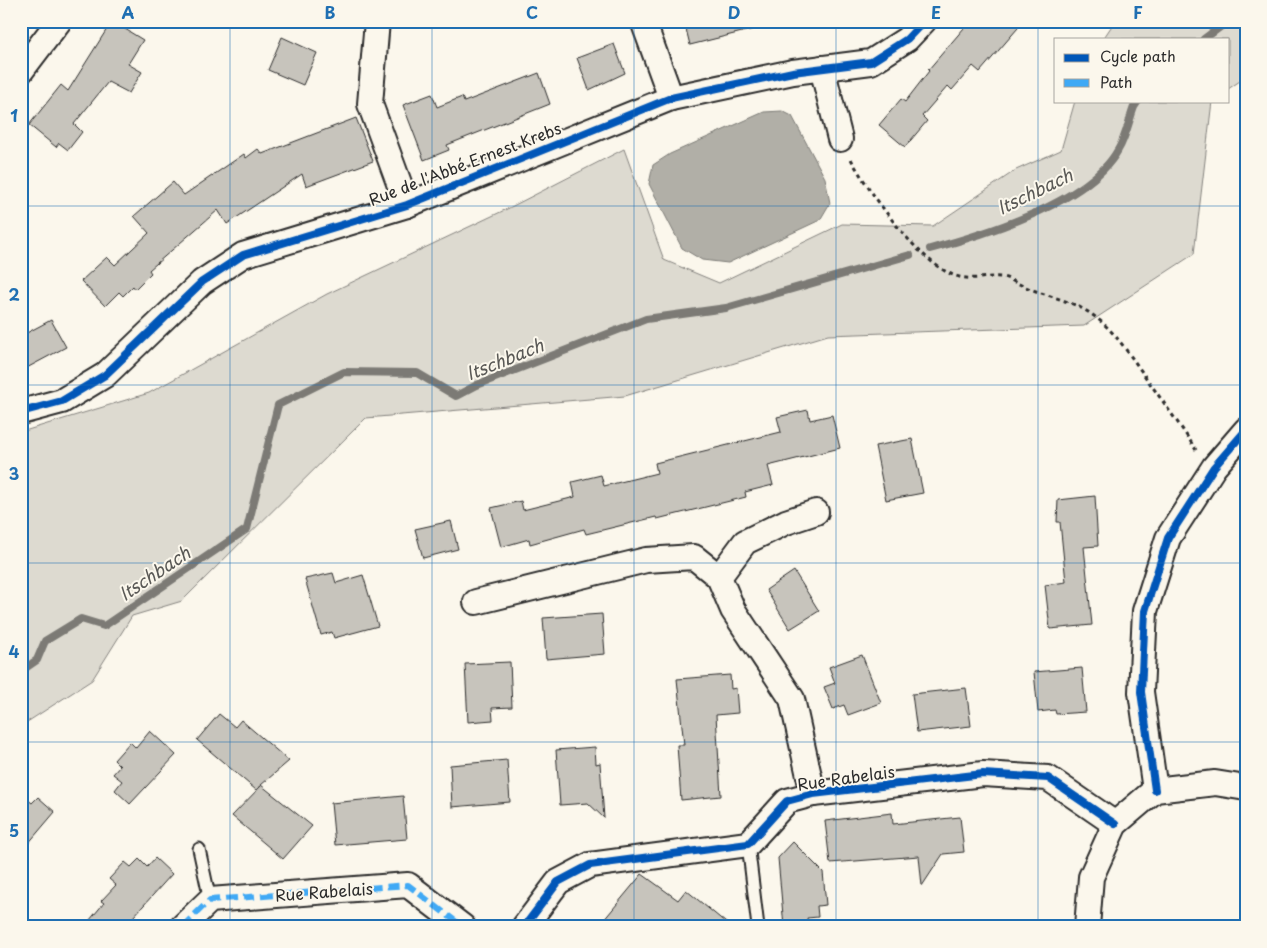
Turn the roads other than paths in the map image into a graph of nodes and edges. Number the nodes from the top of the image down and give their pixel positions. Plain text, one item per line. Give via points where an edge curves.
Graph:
1 (59, 21) edge
2 (377, 21) edge
3 (643, 21) edge
4 (924, 21) edge
5 (822, 68) junction
6 (21, 71) edge
7 (671, 98) junction
8 (840, 139) road end
9 (407, 205) junction
10 (21, 412) edge
11 (1246, 430) edge
12 (816, 512) dead end
13 (719, 577) junction
14 (476, 602) dead end
15 (1246, 788) edge
16 (1155, 790) junction
17 (813, 794) junction
18 (1115, 824) junction
19 (748, 844) junction
20 (198, 849) dead end
21 (210, 900) junction
22 (182, 927) edge
23 (463, 927) edge
24 (524, 927) edge
25 (758, 927) edge
26 (1087, 927) edge

1 - 6 street
2 - 9 street via 370,104
3 - 7 street
4 - 5 street, Rue de l'Abbé Ernest Krebs via 906,39 870,62
5 - 7 street, Rue de l'Abbé Ernest Krebs
5 - 8 street
7 - 9 street, Rue de l'Abbé Ernest Krebs
9 - 10 street, Rue de l'Abbé Ernest Krebs via 243,255 202,282 105,375 62,401
11 - 16 street via 1210,472 1168,538 1145,612 1141,692
12 - 13 street via 745,542
13 - 14 street via 694,557 646,560
13 - 17 street via 733,610 792,699
15 - 16 street via 1214,783
16 - 18 street
17 - 18 street, Rue Rabelais via 983,774 1048,778
17 - 19 street, Rue Rabelais via 787,800
18 - 26 street via 1091,877
19 - 24 street via 590,865 558,882
19 - 25 lane
20 - 21 lane
21 - 22 street
21 - 23 street, Rue Rabelais via 408,886

